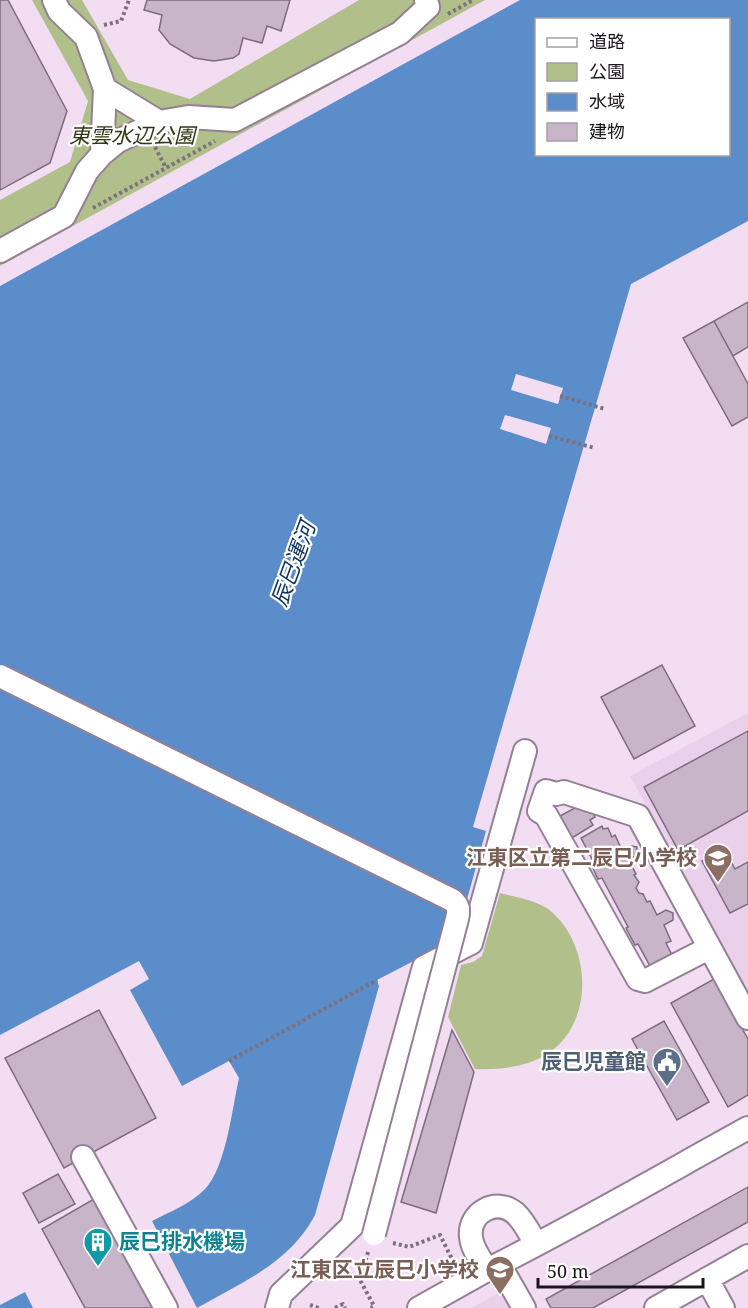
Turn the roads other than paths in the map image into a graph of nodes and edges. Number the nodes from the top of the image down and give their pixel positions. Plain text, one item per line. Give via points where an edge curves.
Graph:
1 (54, 0) edge
2 (426, 0) edge
3 (105, 89) junction
4 (159, 122) junction
5 (102, 154) junction
6 (0, 251) edge
7 (0, 676) edge
8 (525, 752) dead end
9 (709, 948) junction
10 (748, 1018) edge
11 (748, 1128) edge
12 (84, 1157) dead end
13 (373, 1236) road end
14 (536, 1244) junction
15 (748, 1256) edge
16 (493, 1267) junction
17 (707, 1279) junction
18 (166, 1308) edge
19 (277, 1308) edge
20 (420, 1308) edge
21 (524, 1308) edge
22 (656, 1308) edge
23 (723, 1308) edge

1 - 3 street via 59,11 86,37
2 - 4 street via 428,7 400,33 235,120 188,117
3 - 4 street
3 - 5 street
4 - 5 street via 118,141
5 - 6 street via 87,171 64,216
7 - 13 street, bridge via 458,904
8 - 19 street via 471,942 423,967 352,1226 281,1294
9 - 9 street via 645,981 638,979 546,815 539,811 546,791 564,792 638,816
9 - 10 street
11 - 14 street
12 - 18 street
14 - 16 street
14 - 16 street via 513,1212 501,1207 484,1210 476,1218 470,1235 473,1246
15 - 17 street
16 - 20 street
16 - 21 street
17 - 22 street
17 - 23 street

